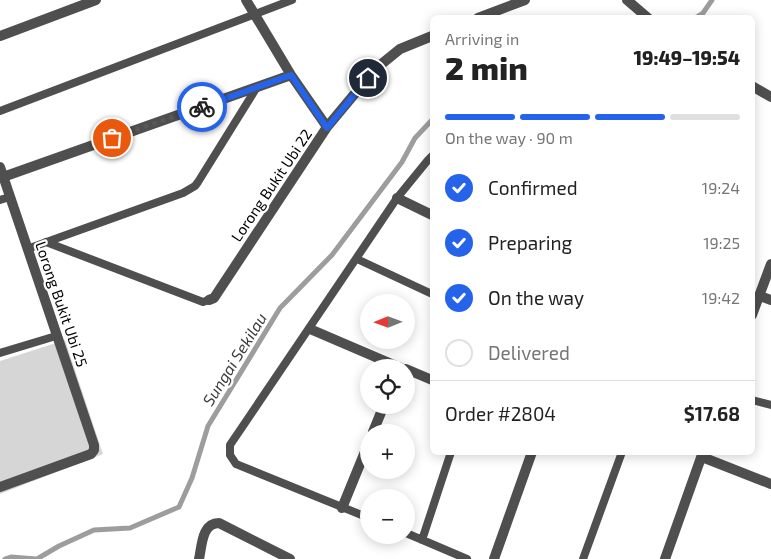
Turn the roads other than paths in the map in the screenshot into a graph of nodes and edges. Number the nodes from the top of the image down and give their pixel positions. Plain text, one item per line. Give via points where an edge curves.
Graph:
1 (94, 0) edge
2 (246, 0) edge
3 (292, 0) edge
4 (525, 0) edge
5 (627, 0) edge
6 (255, 14) junction
7 (486, 15) edge
8 (644, 15) edge
9 (0, 36) edge
10 (430, 37) edge
11 (291, 75) junction
12 (257, 87) junction
13 (755, 90) edge
14 (771, 97) edge
15 (0, 110) edge
16 (327, 128) junction
17 (430, 158) edge
18 (2, 172) edge
19 (5, 198) edge
20 (397, 198) junction
21 (430, 215) edge
22 (46, 242) junction
23 (27, 249) junction
24 (356, 259) junction
25 (771, 264) edge
26 (430, 293) edge
27 (760, 296) junction
28 (209, 300) joint
29 (771, 300) edge
30 (755, 308) edge
31 (310, 329) junction
32 (56, 336) junction
33 (0, 353) edge
34 (380, 359) edge
35 (415, 373) edge
36 (430, 379) edge
37 (755, 401) edge
38 (771, 405) edge
39 (450, 455) edge
40 (531, 455) edge
41 (621, 455) edge
42 (702, 455) edge
43 (360, 464) edge
44 (771, 484) edge
45 (0, 487) edge
46 (342, 508) junction
47 (360, 515) edge
48 (415, 537) edge
49 (422, 540) junction
50 (199, 559) edge
51 (290, 559) edge
52 (467, 559) edge
53 (494, 559) edge
54 (583, 559) edge
55 (665, 559) edge

1 - 9 street
2 - 6 street
3 - 6 lane
4 - 7 street
5 - 8 street
6 - 11 street
6 - 15 lane
10 - 16 street, Lorong Bukit Ubi 22 via 400,49 379,66
11 - 12 street
11 - 16 street
12 - 18 street
12 - 22 lane via 195,186
13 - 14 street
16 - 28 street, Lorong Bukit Ubi 22 via 214,298
17 - 20 lane
18 - 19 street, Lorong Bukit Ubi 25
19 - 23 street, Lorong Bukit Ubi 25
20 - 21 street
20 - 24 lane
22 - 23 lane
22 - 28 lane via 203,302
23 - 32 street, Lorong Bukit Ubi 25
24 - 26 lane
24 - 31 lane
25 - 27 street
27 - 29 street
27 - 30 street
31 - 34 street
31 - 46 lane via 230,445 230,455 236,464
32 - 33 lane
32 - 45 street, Lorong Bukit Ubi 25 via 94,450 91,454
35 - 36 street
37 - 38 lane
39 - 49 lane
40 - 53 street
41 - 54 lane
42 - 44 street
42 - 55 street
43 - 46 street
46 - 47 lane
48 - 49 lane
49 - 52 lane
50 - 51 street via 206,528 213,523 219,523

